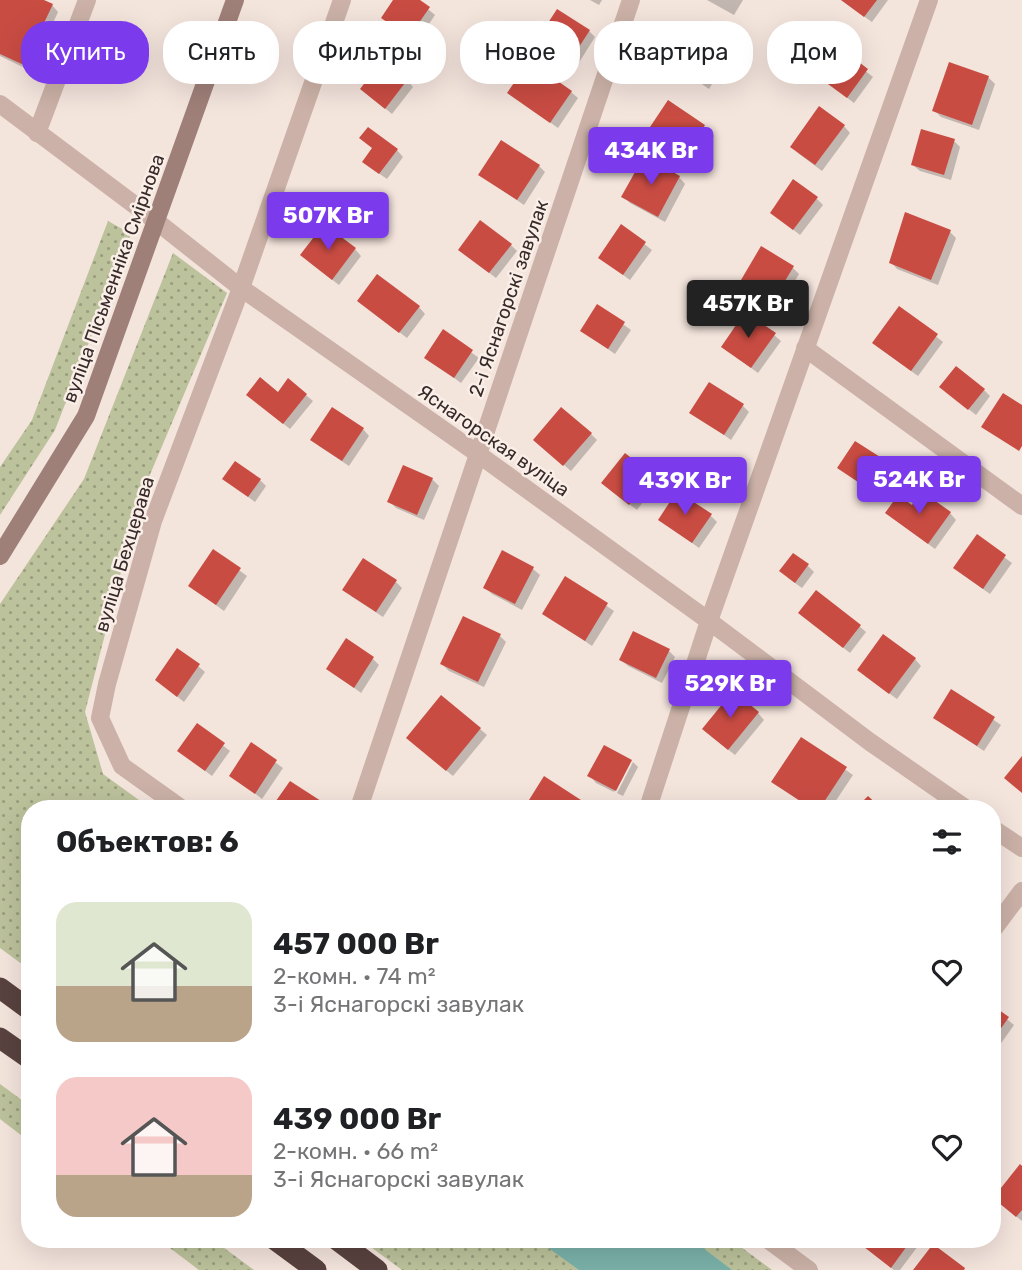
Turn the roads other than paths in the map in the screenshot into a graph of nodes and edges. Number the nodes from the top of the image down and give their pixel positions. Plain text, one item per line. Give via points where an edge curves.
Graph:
1 (87, 0) edge
2 (235, 0) edge
3 (342, 0) edge
4 (631, 0) edge
5 (929, 0) edge
6 (0, 104) edge
7 (37, 133) junction
8 (156, 221) junction
9 (241, 288) junction
10 (805, 348) junction
11 (478, 454) junction
12 (1022, 506) edge
13 (0, 556) edge
14 (709, 621) junction
15 (170, 800) edge
16 (362, 800) edge
17 (651, 800) edge
18 (953, 800) edge
19 (1001, 834) edge
20 (1022, 848) edge
21 (1022, 891) edge
22 (1001, 919) edge
23 (0, 988) edge
24 (21, 1003) edge
25 (0, 1038) edge
26 (21, 1053) edge
27 (286, 1248) edge
28 (348, 1248) edge
29 (778, 1248) edge
30 (316, 1270) edge
31 (377, 1270) edge
32 (809, 1270) edge

1 - 7 street
2 - 8 main road, вуліца Пісьменніка Смірнова
3 - 9 street, вуліца Бехцерава
4 - 11 street, 2-і Яснагорскі завулак
5 - 10 street
6 - 7 street, Яснагорская вуліца
7 - 8 street, Яснагорская вуліца
8 - 9 street, Яснагорская вуліца
8 - 13 main road, вуліца Пісьменніка Смірнова via 86,416
9 - 11 street, Яснагорская вуліца
9 - 15 street, вуліца Бехцерава via 153,521 100,718 122,766
10 - 12 street
10 - 14 street
11 - 14 street, Яснагорская вуліца
11 - 16 street, 2-і Яснагорскі завулак
14 - 17 street
14 - 18 street, Яснагорская вуліца
19 - 20 street
21 - 22 street
23 - 24 highway
25 - 26 highway
27 - 30 highway
28 - 31 highway
29 - 32 street

